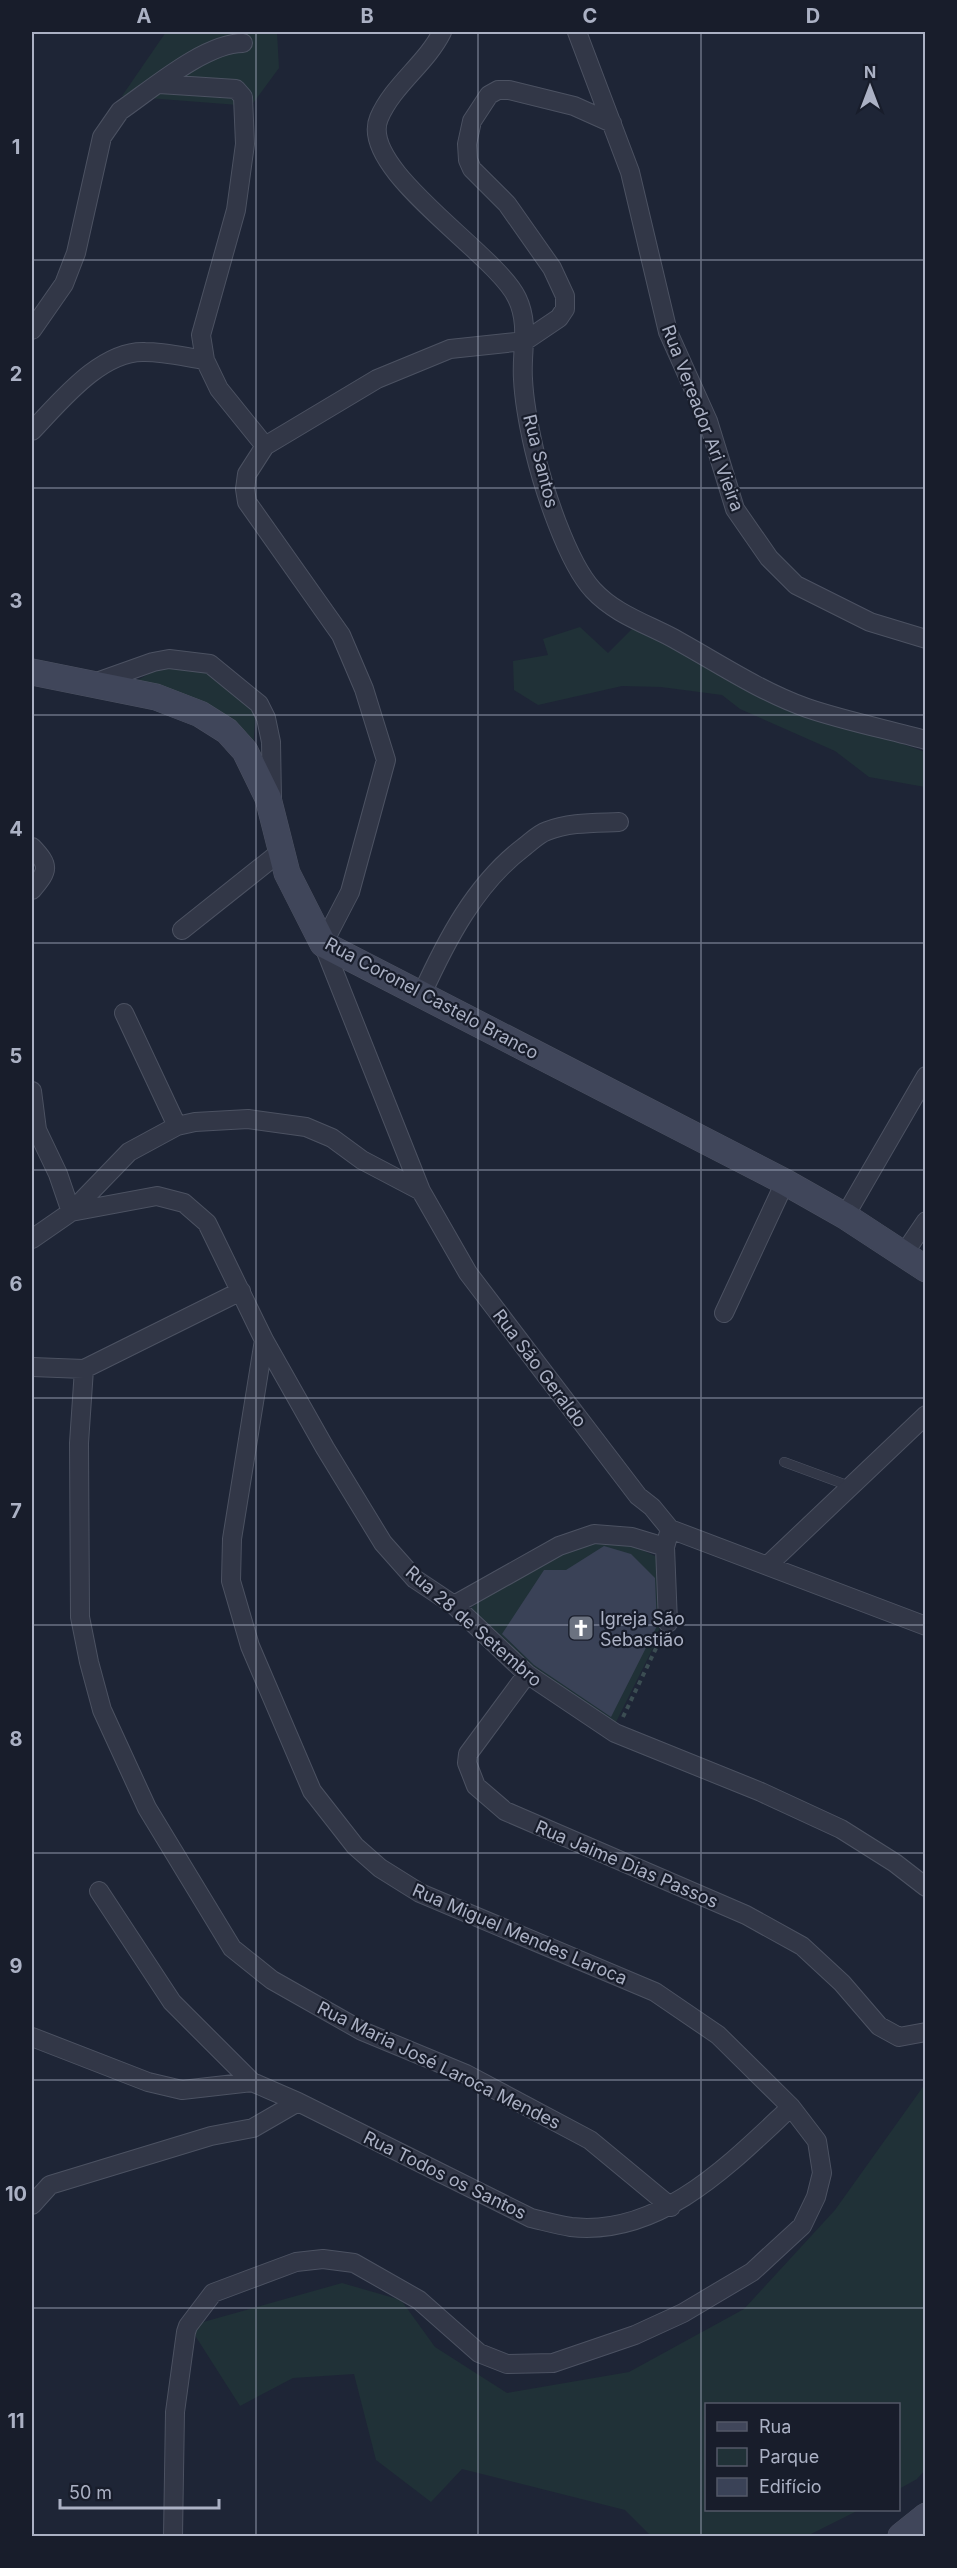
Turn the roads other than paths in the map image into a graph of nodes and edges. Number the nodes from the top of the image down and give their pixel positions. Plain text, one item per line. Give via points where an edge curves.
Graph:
1 (441, 32) edge
2 (577, 32) edge
3 (243, 43) dead end
4 (159, 84) junction
5 (612, 123) junction
6 (32, 330) edge
7 (525, 341) junction
8 (205, 360) junction
9 (32, 431) edge
10 (265, 446) junction
11 (926, 639) edge
12 (32, 672) edge
13 (94, 683) junction
14 (926, 740) edge
15 (273, 820) junction
16 (619, 822) dead end
17 (32, 847) edge
18 (280, 852) junction
19 (32, 890) edge
20 (182, 930) dead end
21 (323, 944) junction
22 (421, 996) junction
23 (124, 1013) dead end
24 (926, 1076) edge
25 (32, 1091) edge
26 (177, 1126) junction
27 (785, 1182) junction
28 (421, 1191) junction
29 (71, 1212) junction
30 (845, 1216) junction
31 (926, 1221) edge
32 (32, 1239) edge
33 (903, 1255) junction
34 (926, 1269) edge
35 (241, 1291) junction
36 (724, 1313) dead end
37 (264, 1340) junction
38 (32, 1367) edge
39 (84, 1369) junction
40 (926, 1415) edge
41 (784, 1462) dead end
42 (852, 1486) junction
43 (670, 1529) junction
44 (665, 1547) junction
45 (769, 1564) junction
46 (454, 1605) junction
47 (668, 1623) road end
48 (926, 1626) edge
49 (527, 1674) junction
50 (926, 1887) edge
51 (99, 1891) dead end
52 (926, 2032) edge
53 (32, 2037) edge
54 (252, 2082) junction
55 (298, 2102) junction
56 (791, 2107) junction
57 (32, 2205) edge
58 (671, 2207) junction
59 (926, 2516) edge
60 (173, 2536) edge
61 (901, 2536) edge

1 - 7 street, Rua Santos via 435,46 393,94 378,119 376,134 404,184 517,297
2 - 5 street, Rua Vereador Ari Vieira
3 - 4 street via 230,43 203,55
4 - 6 street via 120,111 102,137 76,253 64,284
4 - 8 street via 236,89 243,97 245,144 238,199 201,335
5 - 7 street via 574,106 508,90 489,95 472,121 467,144 472,169 507,204 552,268 564,296 559,318
5 - 11 street, Rua Vereador Ari Vieira via 640,205 668,332 708,421 735,509 769,558 796,585 870,622
7 - 10 street via 450,349 377,379
7 - 14 street, Rua Santos via 523,378 534,448 553,512 592,589 615,609 806,708
8 - 9 street via 145,352 112,358 75,387
8 - 10 street via 219,389
10 - 21 street via 247,474 247,502 341,635 364,689 386,760 350,892
12 - 13 main road, Rua Coronel Castelo Branco
13 - 15 main road, Rua Coronel Castelo Branco via 156,697 200,714 227,731 245,751 268,798
13 - 15 street via 169,659 210,664 259,704 266,718 271,742
15 - 18 main road, Rua Coronel Castelo Branco
16 - 22 street via 564,825 544,832 514,855 474,898 444,945
17 - 19 street via 45,861 41,879
18 - 20 street
18 - 21 main road, Rua Coronel Castelo Branco
21 - 22 main road, Rua Coronel Castelo Branco
21 - 28 street, Rua São Geraldo
22 - 27 main road, Rua Coronel Castelo Branco
23 - 26 street
24 - 30 street
25 - 29 street via 37,1130
26 - 28 street via 248,1119 306,1127 332,1138 362,1160
26 - 29 street via 129,1152
27 - 30 main road, Rua Coronel Castelo Branco
27 - 36 street
28 - 43 street, Rua São Geraldo via 468,1273 638,1496
29 - 32 street
29 - 35 street, Rua 28 de Setembro via 157,1196 184,1203 207,1224
30 - 33 main road, Rua Coronel Castelo Branco
31 - 33 street
33 - 34 main road, Rua Coronel Castelo Branco
35 - 37 street, Rua 28 de Setembro
35 - 39 street
37 - 46 street, Rua 28 de Setembro via 383,1543 415,1579
37 - 56 street, Rua Miguel Mendes Laroca via 232,1539 231,1581 250,1647 312,1791 355,1846 380,1868 420,1893 655,1992 718,2035
38 - 39 street
39 - 58 street, Rua Maria José Laroca Mendes via 79,1443 80,1617 89,1662 102,1710 147,1808 232,1948 272,1980 362,2031 466,2074 590,2140
40 - 42 street
41 - 42 lane
42 - 45 street
43 - 44 street
43 - 45 street
44 - 46 street via 632,1537 580,1537
44 - 47 street
45 - 48 street
46 - 49 street, Rua 28 de Setembro
49 - 50 street, Rua 28 de Setembro via 615,1734 761,1792 841,1829
49 - 52 street, Rua Jaime Dias Passos via 470,1748 467,1763 476,1786 505,1811 746,1915 802,1946 842,1983 879,2026 899,2037
51 - 54 street, Rua Todos os Santos via 172,2002
53 - 54 street via 148,2082 182,2090
54 - 55 street, Rua Todos os Santos
55 - 57 street via 253,2128 211,2136 50,2185
55 - 58 street, Rua Todos os Santos via 531,2218 572,2227 595,2227
56 - 58 street, Rua Todos os Santos via 729,2164
56 - 60 street, Rua Miguel Mendes Laroca via 817,2141 822,2173 802,2226 752,2272 673,2317 553,2363 507,2364 479,2353 419,2300 354,2263 323,2259 296,2262 213,2293 186,2332 175,2412
59 - 61 main road

